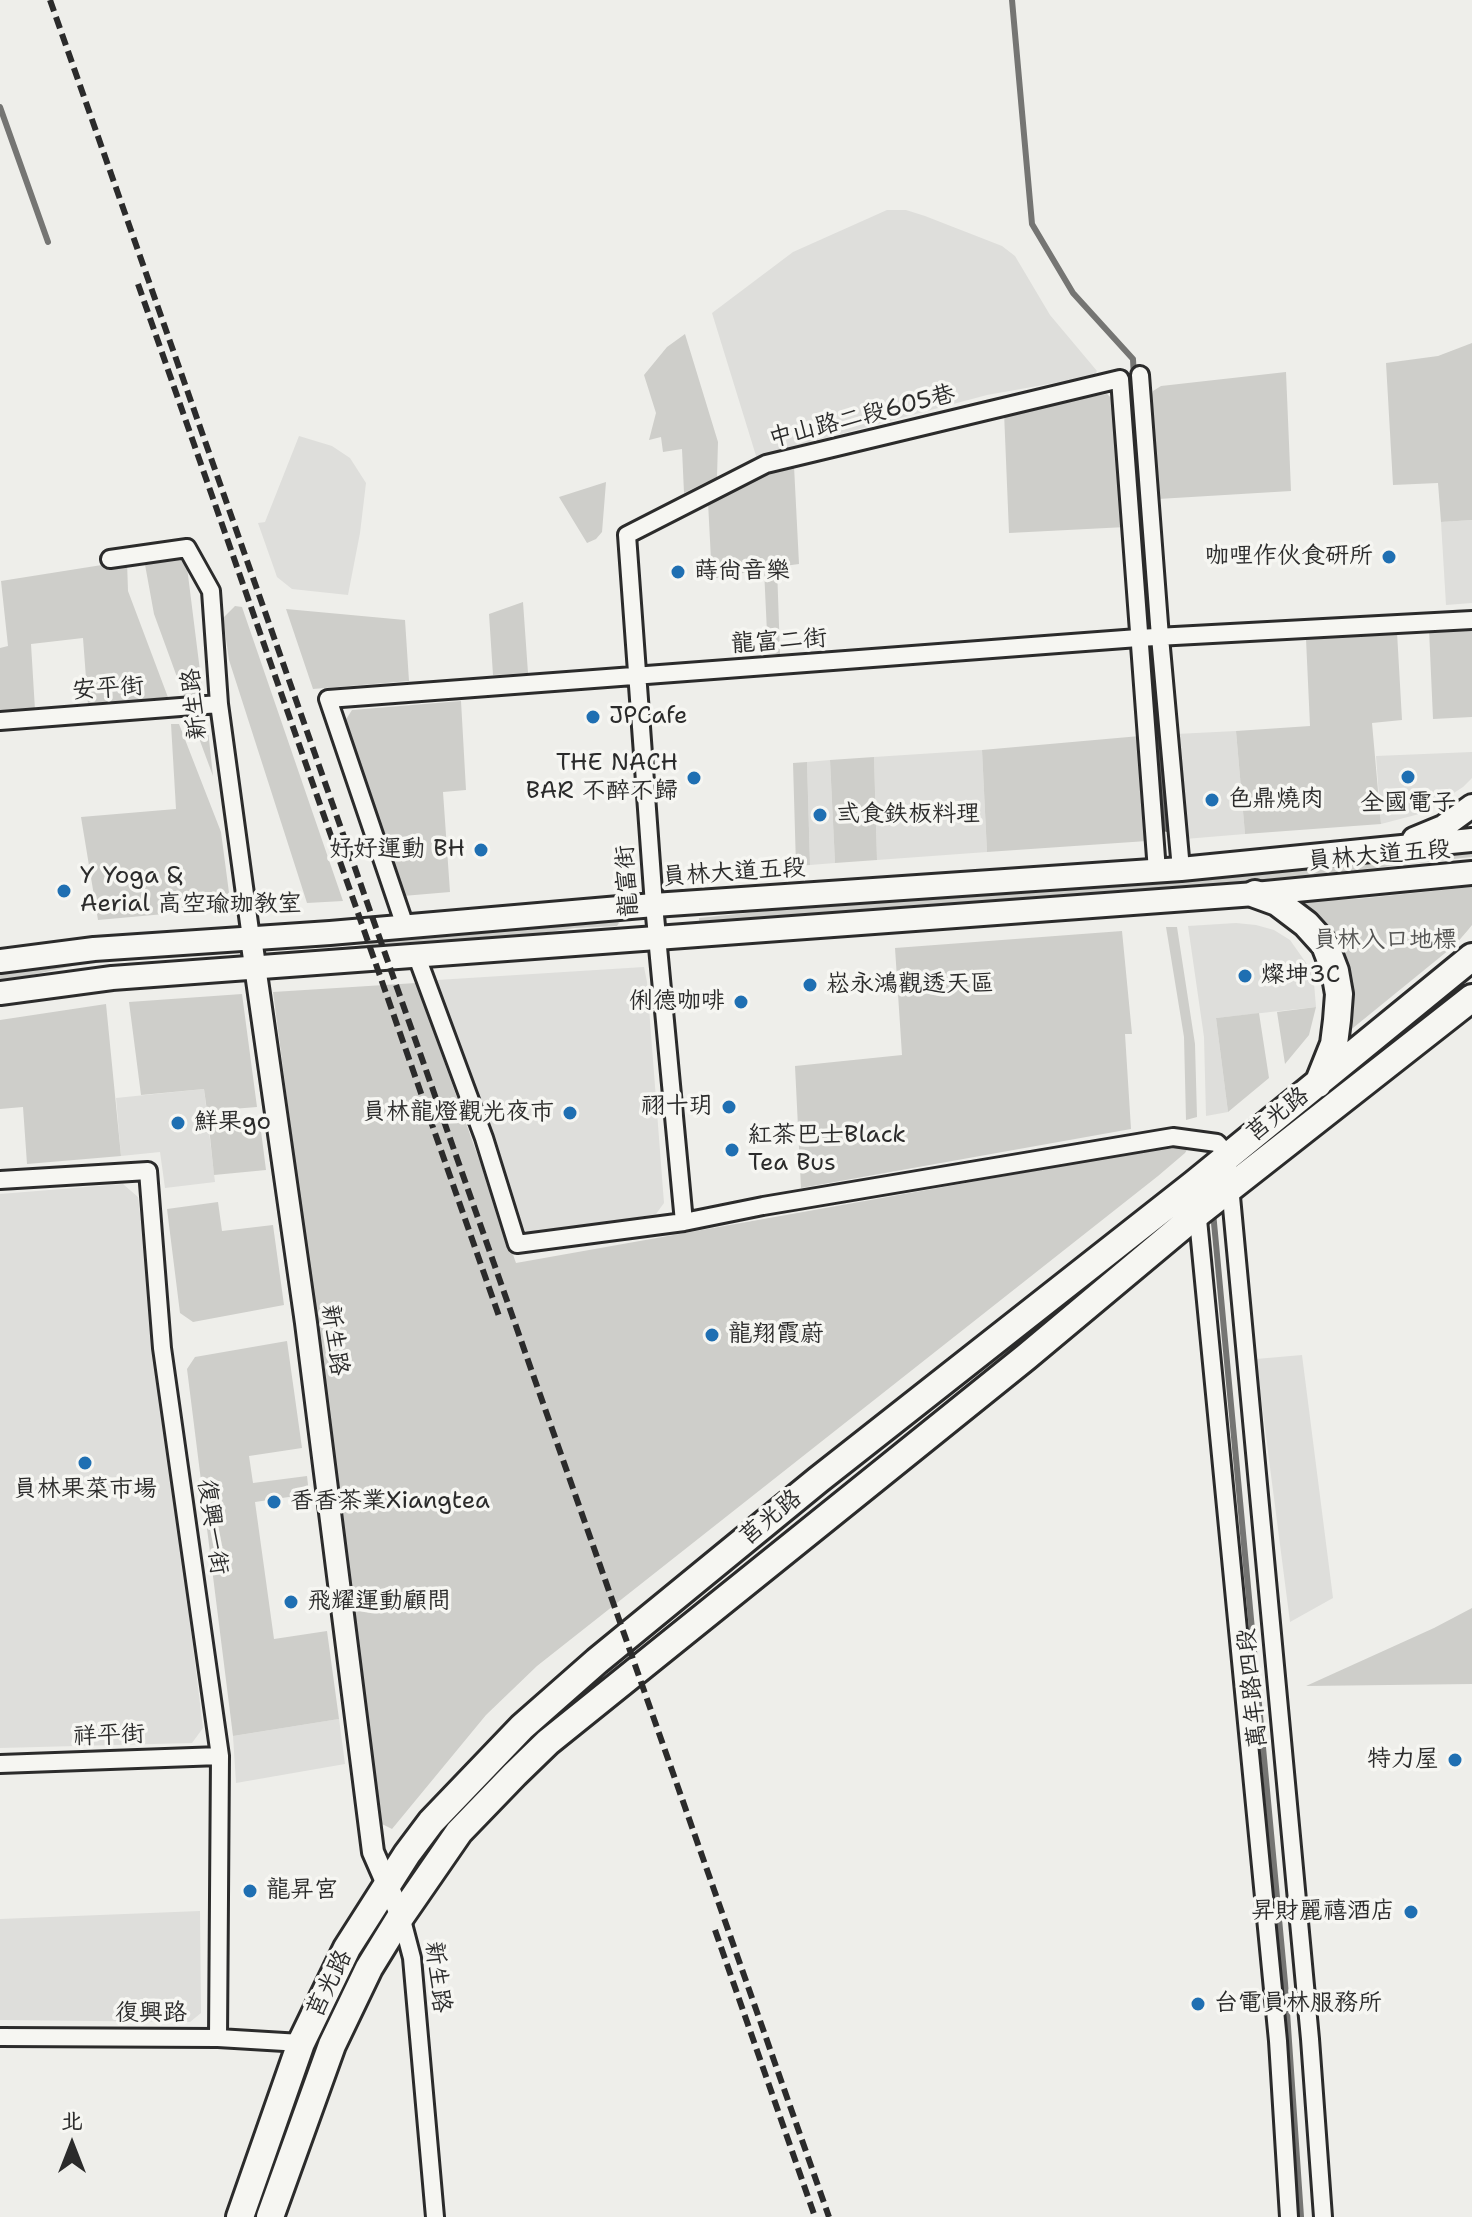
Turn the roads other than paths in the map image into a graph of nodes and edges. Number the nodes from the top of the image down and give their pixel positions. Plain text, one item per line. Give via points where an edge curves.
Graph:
1 (1140, 375) dead end
2 (627, 535) joint
3 (110, 559) dead end
4 (1472, 620) edge
5 (1160, 637) junction
6 (1138, 638) junction
7 (638, 677) junction
8 (219, 704) junction
9 (0, 721) edge
10 (1472, 806) edge
11 (1472, 840) edge
12 (1365, 851) junction
13 (1181, 869) junction
14 (1157, 871) junction
15 (1472, 873) edge
16 (1255, 894) junction
17 (654, 905) junction
18 (405, 926) junction
19 (657, 936) junction
20 (251, 938) junction
21 (417, 957) junction
22 (1472, 957) edge
23 (0, 961) edge
24 (255, 969) junction
25 (0, 993) edge
26 (1472, 998) edge
27 (1318, 1085) junction
28 (1227, 1154) junction
29 (0, 1180) edge
30 (1194, 1184) junction
31 (1230, 1190) junction
32 (1197, 1214) junction
33 (684, 1222) junction
34 (220, 1756) junction
35 (0, 1764) edge
36 (386, 1885) junction
37 (401, 1916) junction
38 (0, 2037) edge
39 (218, 2038) junction
40 (301, 2043) junction
41 (240, 2217) edge
42 (270, 2217) edge
43 (435, 2217) edge
44 (1289, 2217) edge
45 (1323, 2217) edge

1 - 5 street
2 - 6 street, 中山路二段605巷 via 766,464 1120,379
2 - 7 street, 龍富街
3 - 8 street, 新生路 via 187,548 211,591
4 - 5 street, 龍富二街
5 - 6 street, 龍富二街
5 - 13 street
6 - 7 street, 龍富二街
6 - 14 street
7 - 17 street, 龍富街
7 - 18 street, 龍富二街 via 328,699
8 - 9 street, 安平街
8 - 20 street, 新生路
10 - 12 main road via 1443,827
11 - 12 main road, 員林大道五段
12 - 13 main road, 員林大道五段
13 - 14 main road, 員林大道五段
14 - 17 main road, 員林大道五段
15 - 16 main road, 員林大道五段
16 - 19 main road, 員林大道五段
16 - 27 main road via 1277,902 1306,924 1325,945 1335,971 1339,994 1334,1044
17 - 18 main road, 員林大道五段
17 - 19 street, 龍富街
18 - 20 main road, 員林大道五段
19 - 21 main road, 員林大道五段
19 - 33 street, 龍富街
20 - 23 main road, 員林大道五段
20 - 24 street, 新生路
21 - 24 main road, 員林大道五段
21 - 33 street via 517,1244
22 - 27 main road, 莒光路
24 - 25 main road, 員林大道五段 via 112,978
24 - 36 street, 新生路 via 373,1852
26 - 31 main road, 莒光路
27 - 28 main road, 莒光路
28 - 30 main road, 莒光路
28 - 31 street, 萬年路四段
28 - 33 street via 1217,1143 1173,1137
29 - 34 street, 復興一街 via 148,1171 162,1348
30 - 32 street, 萬年路四段
30 - 36 main road, 莒光路 via 597,1661 522,1727 431,1822
31 - 32 main road, 莒光路
31 - 45 street, 萬年路四段
32 - 37 main road, 莒光路 via 548,1742 459,1832
32 - 44 street, 萬年路四段 via 1278,2041
34 - 35 street, 祥平街
34 - 39 street, 復興一街
36 - 37 street, 新生路
36 - 40 main road, 莒光路 via 347,1948
37 - 42 main road, 莒光路 via 332,2045
37 - 43 street, 新生路 via 412,1958
38 - 39 street, 復興路
39 - 40 street, 復興路
40 - 41 main road, 莒光路

